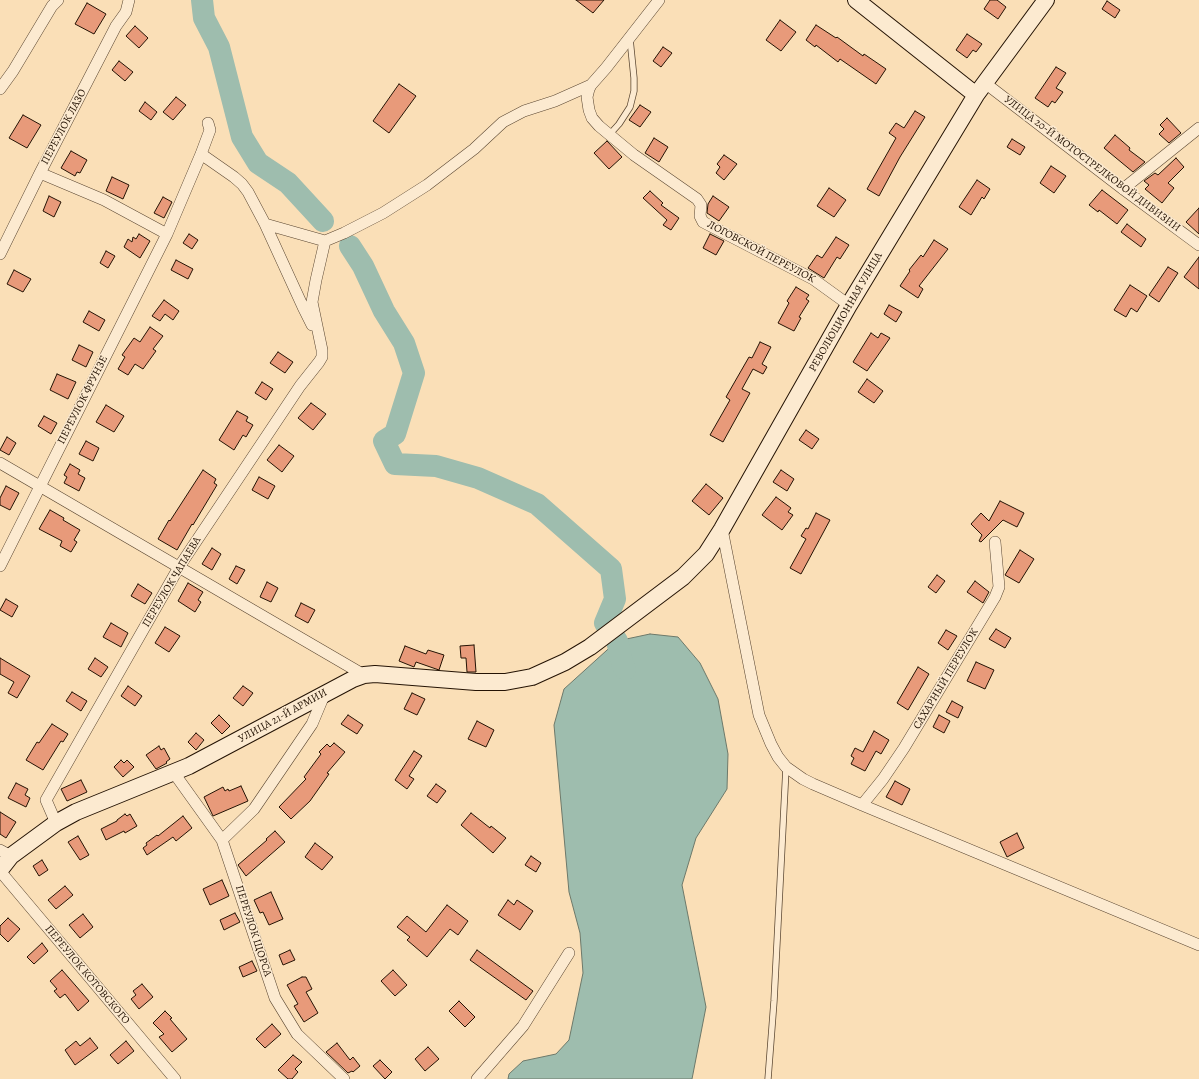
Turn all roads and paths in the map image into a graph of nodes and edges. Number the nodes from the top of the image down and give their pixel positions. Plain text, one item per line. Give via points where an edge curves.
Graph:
1 (58, 0) edge
2 (659, 0) edge
3 (856, 0) edge
4 (1046, 0) edge
5 (129, 1) edge
6 (630, 38) junction
7 (591, 85) junction
8 (0, 89) edge
9 (980, 89) junction
10 (208, 123) dead end
11 (1199, 128) edge
12 (609, 135) junction
13 (201, 154) junction
14 (40, 173) junction
15 (1122, 189) junction
16 (265, 224) junction
17 (167, 234) junction
18 (325, 241) junction
19 (1199, 245) edge
20 (0, 254) edge
21 (849, 305) junction
22 (318, 334) junction
23 (0, 463) edge
24 (40, 486) junction
25 (722, 529) junction
26 (995, 542) dead end
27 (0, 566) edge
28 (179, 567) junction
29 (590, 647) joint
30 (364, 675) junction
31 (325, 693) junction
32 (786, 767) junction
33 (174, 773) junction
34 (862, 805) junction
35 (56, 822) junction
36 (222, 840) junction
37 (6, 853) edge
38 (0, 870) edge
39 (1199, 945) edge
40 (569, 952) dead end
41 (175, 1079) edge
42 (344, 1079) edge
43 (477, 1079) edge
44 (768, 1079) edge

1 - 8 street
2 - 6 street
3 - 9 main road, УЛИЦА 20-Й МОТОСТРЕЛКОВОЙ ДИВИЗИИ
4 - 9 main road, РЕВОЛЮЦИОННАЯ УЛИЦА
5 - 14 street, ПЕРЕУЛОК ЛАЗО via 126,12 116,26
6 - 7 street
6 - 12 lane via 634,91 630,107
7 - 12 street, ЛОГОВСКОЙ ПЕРЕУЛОК via 587,97 589,110 592,118
7 - 18 street via 524,111 503,122 474,149 427,185 383,213
9 - 15 street, УЛИЦА 20-Й МОТОСТРЕЛКОВОЙ ДИВИЗИИ
9 - 21 main road, РЕВОЛЮЦИОННАЯ УЛИЦА
10 - 13 street, ПЕРЕУЛОК ФРУНЗЕ via 210,130
11 - 15 street
12 - 21 street, ЛОГОВСКОЙ ПЕРЕУЛОК via 697,199 701,205 700,216 703,222 813,279
13 - 16 street via 242,184
13 - 17 street, ПЕРЕУЛОК ФРУНЗЕ
14 - 17 street via 104,200
14 - 20 street, ПЕРЕУЛОК ЛАЗО
15 - 19 street, УЛИЦА 20-Й МОТОСТРЕЛКОВОЙ ДИВИЗИИ
16 - 18 street
16 - 22 street via 302,307
17 - 24 street, ПЕРЕУЛОК ФРУНЗЕ
18 - 22 street via 312,302
21 - 25 main road, РЕВОЛЮЦИОННАЯ УЛИЦА
22 - 28 street, ПЕРЕУЛОК ЧАПАЕВА via 322,357
23 - 24 street
24 - 27 street, ПЕРЕУЛОК ФРУНЗЕ
24 - 28 street
25 - 29 main road, РЕВОЛЮЦИОННАЯ УЛИЦА via 706,554 692,569
25 - 32 street via 759,715 771,744
26 - 34 street, САХАРНЫЙ ПЕРЕУЛОК via 998,587 995,597 904,748
28 - 30 street
28 - 35 street, ПЕРЕУЛОК ЧАПАЕВА via 46,800
29 - 30 main road, УЛИЦА 21-Й АРМИИ via 566,662 532,677 505,682
30 - 31 main road, УЛИЦА 21-Й АРМИИ
31 - 33 main road, УЛИЦА 21-Й АРМИИ
31 - 36 street via 312,724 254,809
32 - 34 street via 813,784
32 - 44 lane
33 - 35 main road, УЛИЦА 21-Й АРМИИ
33 - 36 street, ПЕРЕУЛОК ЩОРСА
34 - 39 street
35 - 37 main road, УЛИЦА 21-Й АРМИИ via 28,843
36 - 42 street, ПЕРЕУЛОК ЩОРСА via 275,998 297,1034
37 - 38 main road, УЛИЦА 21-Й АРМИИ
38 - 41 street, ПЕРЕУЛОК КОТОВСКОГО
40 - 43 street via 523,1026

